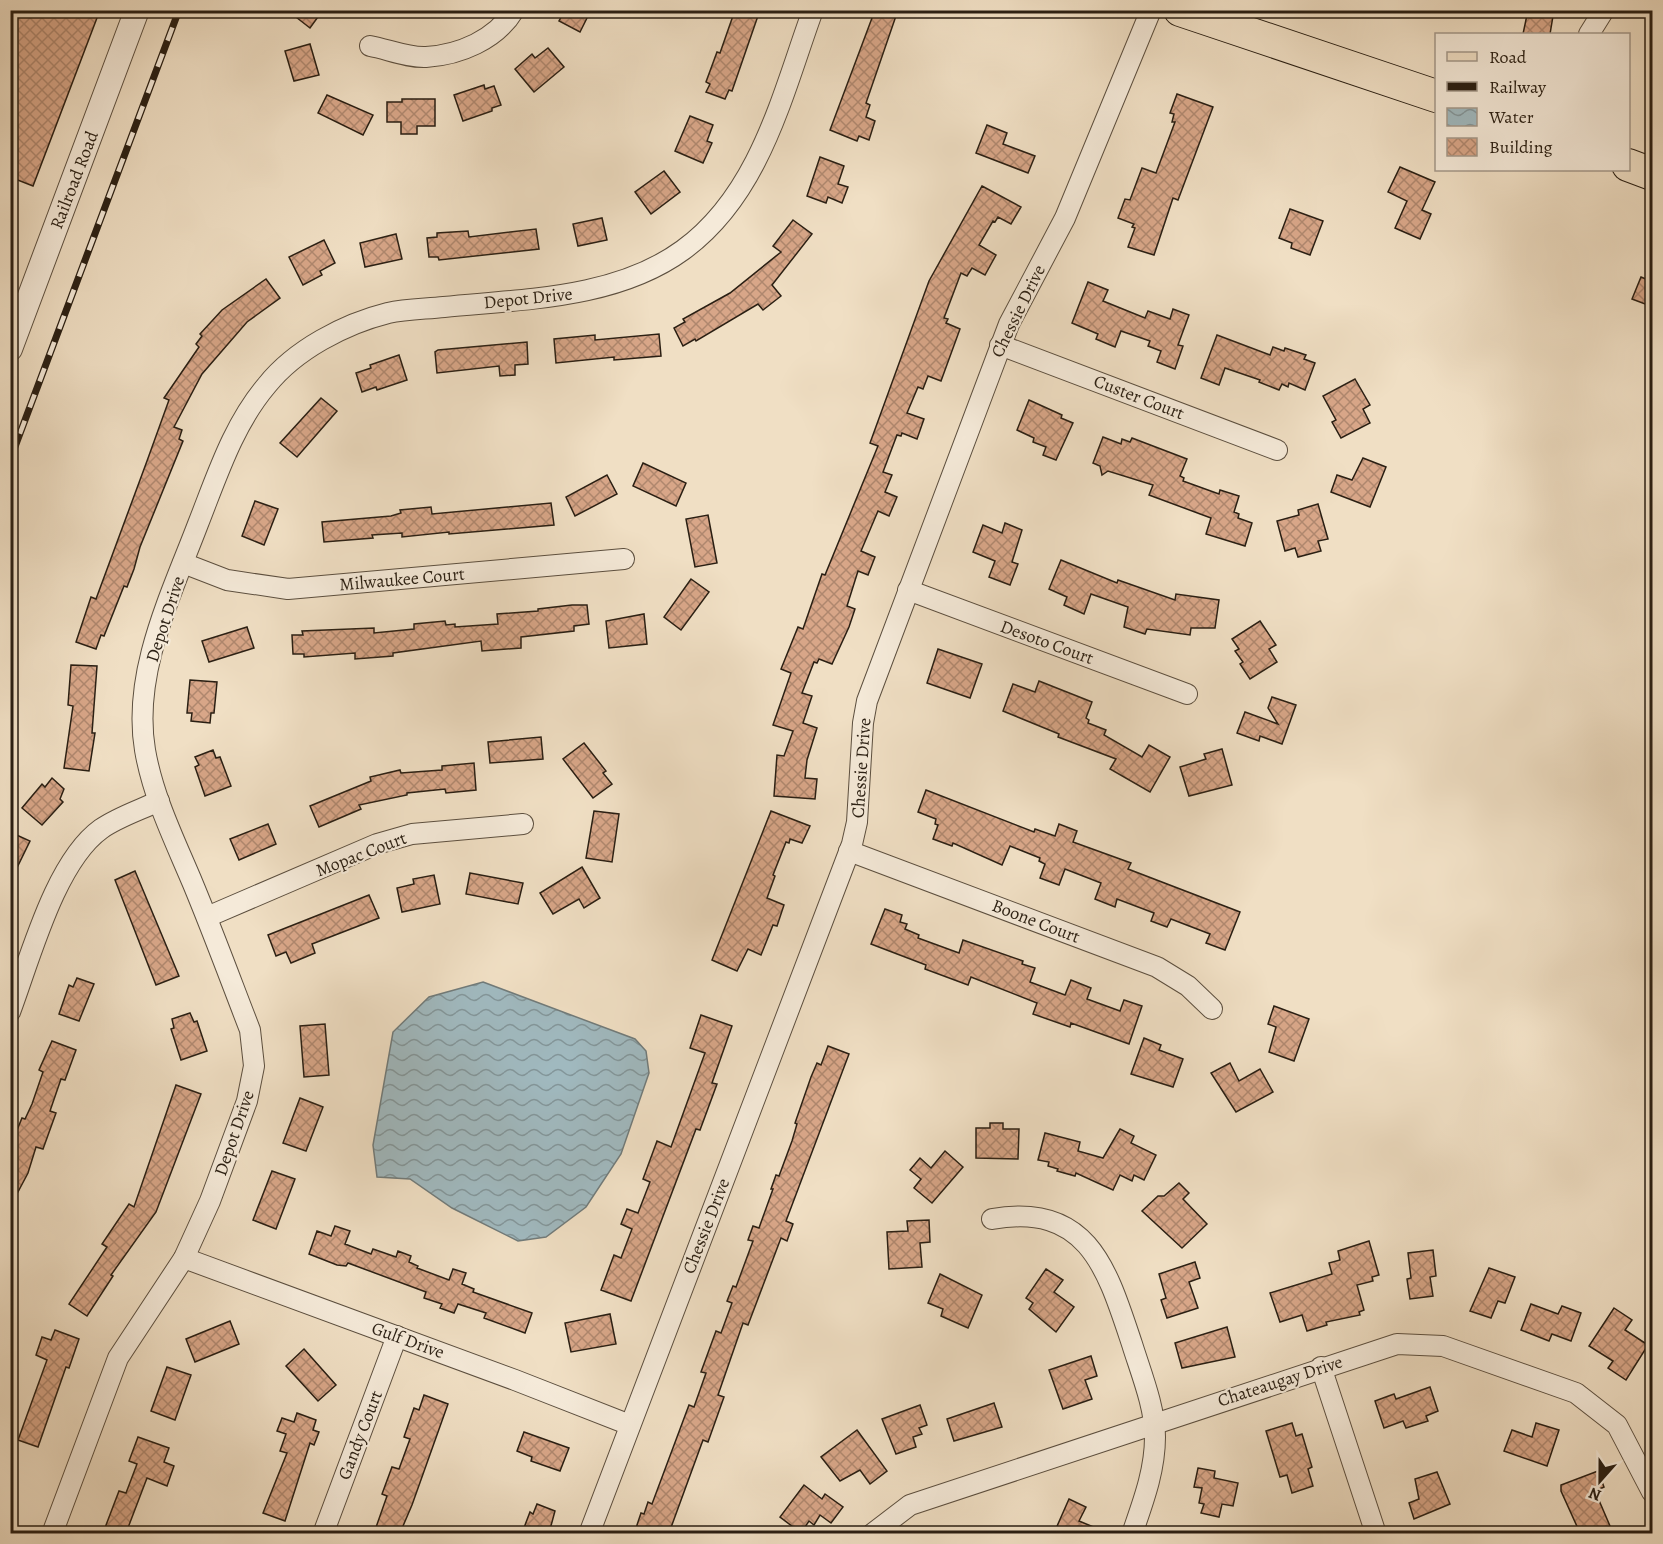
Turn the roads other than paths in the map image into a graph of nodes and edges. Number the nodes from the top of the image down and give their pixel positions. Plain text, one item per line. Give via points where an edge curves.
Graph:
1 (137, 10) edge
2 (514, 10) edge
3 (813, 10) edge
4 (1151, 10) edge
5 (1180, 10) edge
6 (1604, 10) edge
7 (1590, 33) edge
8 (370, 46) dead end
9 (1435, 95) edge
10 (1630, 165) edge
11 (1653, 174) edge
12 (1000, 345) junction
13 (10, 349) edge
14 (1277, 450) dead end
15 (624, 559) dead end
16 (183, 562) junction
17 (908, 590) junction
18 (1187, 694) dead end
19 (159, 801) junction
20 (523, 824) dead end
21 (849, 851) junction
22 (207, 917) junction
23 (1212, 1009) dead end
24 (10, 1012) edge
25 (992, 1220) dead end
26 (184, 1258) junction
27 (397, 1336) junction
28 (1321, 1367) junction
29 (1153, 1424) junction
30 (630, 1425) junction
31 (1653, 1492) edge
32 (52, 1533) edge
33 (323, 1533) edge
34 (589, 1533) edge
35 (872, 1533) edge
36 (1132, 1533) edge
37 (1376, 1533) edge

1 - 13 street, Railroad Road
2 - 8 street via 488,37 466,48 424,57
3 - 16 street, Depot Drive via 764,144 741,190 715,224 682,251 644,273 578,293 389,313 349,326 298,355 267,384 234,433
4 - 12 street, Chessie Drive via 1065,218 1014,311
5 - 9 main road
6 - 7 street
10 - 11 main road
12 - 14 street, Custer Court
12 - 17 street, Chessie Drive
15 - 16 street, Milwaukee Court via 288,589 227,580
16 - 19 street, Depot Drive via 153,646 143,699 145,749
17 - 18 street, Desoto Court
17 - 21 street, Chessie Drive via 865,708 857,822
19 - 22 street, Depot Drive
19 - 24 street via 101,829 75,854 62,876
20 - 22 street, Mopac Court via 412,834 377,844
21 - 23 street, Boone Court via 1157,967 1188,986
21 - 30 street, Chessie Drive
22 - 26 street, Depot Drive via 250,1030 254,1066 243,1112
25 - 29 street via 1012,1216 1049,1220 1071,1230 1091,1247 1112,1282 1143,1378
26 - 27 street, Gulf Drive
26 - 32 street, Depot Drive via 118,1358
27 - 30 street, Gulf Drive
27 - 33 street, Gandy Court
28 - 29 street, Chateaugay Drive
28 - 31 street, Chateaugay Drive via 1396,1344 1443,1346 1576,1393 1617,1425
28 - 37 street
29 - 35 street, Chateaugay Drive via 910,1505
29 - 36 street via 1150,1483
30 - 34 street, Chessie Drive

